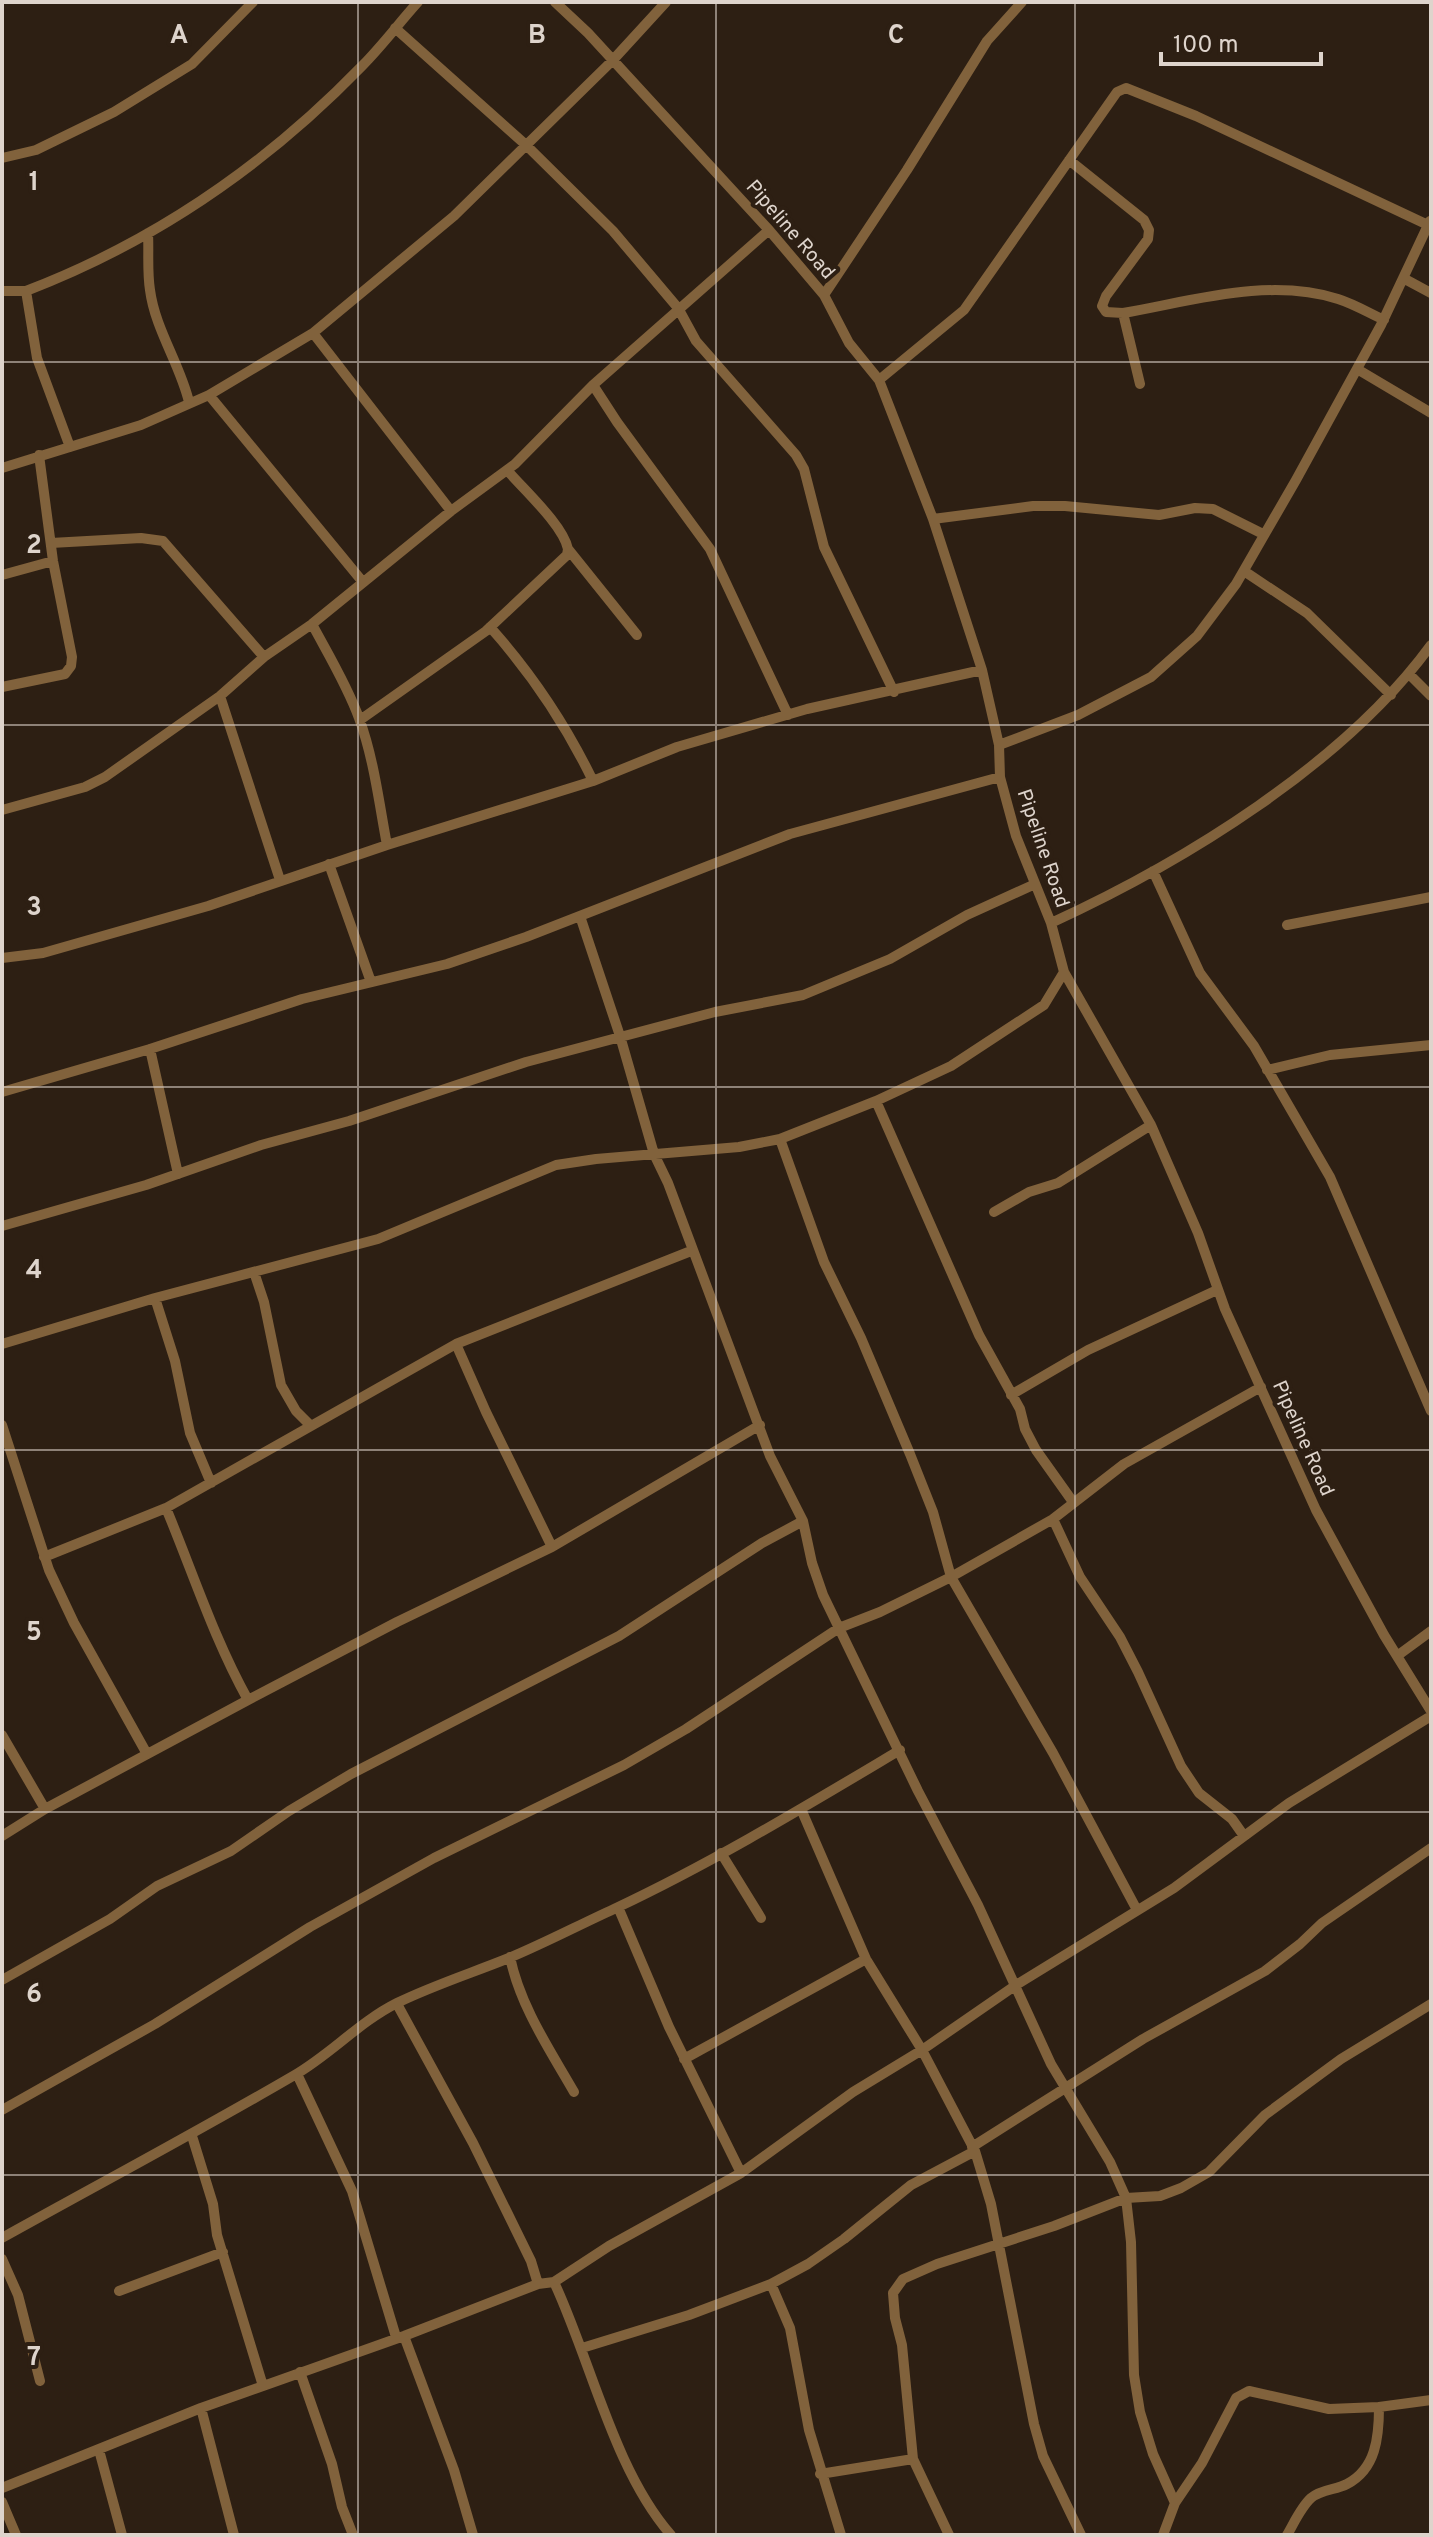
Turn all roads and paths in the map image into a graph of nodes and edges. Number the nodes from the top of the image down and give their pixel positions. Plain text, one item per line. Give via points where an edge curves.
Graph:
1 (253, 2) edge
2 (418, 2) edge
3 (555, 2) edge
4 (666, 2) edge
5 (1016, 4) edge
6 (395, 28) junction
7 (612, 61) junction
8 (526, 145) junction
9 (2, 158) edge
10 (1069, 160) junction
11 (1430, 222) edge
12 (769, 230) junction
13 (148, 233) junction
14 (1403, 278) junction
15 (2, 291) edge
16 (26, 291) junction
17 (1431, 293) edge
18 (824, 295) junction
19 (678, 308) junction
20 (1123, 313) junction
21 (1384, 320) junction
22 (313, 333) junction
23 (1357, 369) junction
24 (879, 380) junction
25 (1140, 384) dead end
26 (593, 385) junction
27 (209, 395) junction
28 (189, 402) junction
29 (1431, 413) edge
30 (70, 447) junction
31 (39, 455) junction
32 (2, 468) edge
33 (507, 470) junction
34 (451, 511) junction
35 (933, 519) junction
36 (1263, 534) junction
37 (51, 543) junction
38 (568, 549) junction
39 (53, 561) junction
40 (1244, 571) junction
41 (2, 575) edge
42 (362, 581) junction
43 (312, 624) junction
44 (490, 627) junction
45 (637, 635) dead end
46 (1431, 645) edge
47 (264, 657) junction
48 (982, 670) junction
49 (1409, 674) junction
50 (2, 687) edge
51 (894, 692) junction
52 (1391, 695) junction
53 (220, 696) junction
54 (1431, 696) edge
55 (788, 715) junction
56 (360, 720) junction
57 (999, 745) junction
58 (1000, 777) junction
59 (593, 781) junction
60 (2, 810) edge
61 (387, 845) junction
62 (329, 864) junction
63 (1153, 871) junction
64 (280, 880) junction
65 (1033, 885) junction
66 (1431, 897) edge
67 (580, 916) junction
68 (1051, 923) junction
69 (1287, 925) dead end
70 (2, 958) edge
71 (1064, 972) junction
72 (371, 982) junction
73 (620, 1036) junction
74 (1431, 1045) edge
75 (150, 1049) junction
76 (1267, 1070) junction
77 (2, 1092) edge
78 (876, 1101) junction
79 (1151, 1125) junction
80 (780, 1139) junction
81 (654, 1154) junction
82 (178, 1174) junction
83 (994, 1212) dead end
84 (2, 1226) edge
85 (691, 1251) junction
86 (254, 1272) junction
87 (1217, 1290) junction
88 (155, 1298) junction
89 (2, 1344) edge
90 (456, 1344) junction
91 (1261, 1387) junction
92 (1011, 1395) junction
93 (1431, 1411) edge
94 (2, 1425) edge
95 (310, 1425) junction
96 (760, 1425) junction
97 (211, 1483) junction
98 (1073, 1502) junction
99 (166, 1508) junction
100 (1053, 1519) junction
101 (803, 1521) junction
102 (552, 1547) junction
103 (44, 1557) junction
104 (951, 1577) junction
105 (839, 1628) junction
106 (1431, 1631) edge
107 (1397, 1656) junction
108 (248, 1700) junction
109 (1431, 1714) edge
110 (2, 1735) edge
111 (900, 1750) junction
112 (147, 1754) junction
113 (45, 1809) junction
114 (801, 1809) junction
115 (2, 1836) edge
116 (1244, 1836) junction
117 (1431, 1848) edge
118 (721, 1853) junction
119 (618, 1907) junction
120 (1137, 1910) junction
121 (761, 1918) dead end
122 (510, 1957) junction
123 (866, 1959) junction
124 (2, 1980) edge
125 (1016, 1985) junction
126 (397, 2004) junction
127 (1431, 2004) edge
128 (922, 2050) junction
129 (684, 2059) junction
130 (297, 2074) junction
131 (1064, 2087) junction
132 (574, 2092) dead end
133 (2, 2110) edge
134 (192, 2136) junction
135 (973, 2149) junction
136 (741, 2173) junction
137 (1126, 2198) junction
138 (2, 2238) edge
139 (998, 2244) junction
140 (223, 2252) junction
141 (2, 2259) edge
142 (554, 2282) junction
143 (538, 2284) junction
144 (771, 2284) junction
145 (119, 2291) dead end
146 (400, 2337) junction
147 (582, 2348) junction
148 (300, 2372) junction
149 (40, 2381) dead end
150 (263, 2386) junction
151 (1431, 2400) edge
152 (1379, 2407) junction
153 (201, 2408) junction
154 (99, 2450) junction
155 (913, 2459) junction
156 (820, 2474) junction
157 (2, 2488) edge
158 (2, 2502) edge
159 (1175, 2503) junction
160 (16, 2535) edge
161 (122, 2535) edge
162 (234, 2535) edge
163 (353, 2535) edge
164 (473, 2535) edge
165 (671, 2535) edge
166 (841, 2535) edge
167 (949, 2535) edge
168 (1081, 2535) edge
169 (1163, 2535) edge
170 (1287, 2535) edge

1 - 9 street via 192,64 114,112 36,150
2 - 6 street
3 - 7 street, Pipeline Road
4 - 7 street
5 - 18 street
6 - 8 street
6 - 13 street via 364,65 281,143 204,200
7 - 8 street
7 - 12 street, Pipeline Road
8 - 19 street via 613,231
8 - 22 street via 454,216
10 - 11 street via 1117,92 1126,88
10 - 20 street via 1144,220 1149,230 1102,306 1106,312
10 - 24 street via 964,310
11 - 14 street
12 - 18 street, Pipeline Road
12 - 19 street
13 - 16 street
13 - 28 street via 150,291
14 - 17 street
14 - 21 street
15 - 16 street
16 - 30 street via 37,358
18 - 24 street, Pipeline Road via 849,343
19 - 26 street
19 - 51 street via 696,341 804,469 824,547
20 - 21 street via 1246,291 1294,290 1339,299
20 - 25 street
21 - 23 street
22 - 27 street
22 - 34 street
23 - 29 street
23 - 36 street
24 - 35 street, Pipeline Road
26 - 33 street
26 - 55 street via 710,549
27 - 28 street
27 - 42 street
28 - 30 street via 141,425
30 - 31 street
31 - 32 street
31 - 37 street
33 - 34 street
33 - 38 street via 558,529
34 - 42 street
35 - 36 street via 1033,506 1159,515 1195,508 1213,509
35 - 48 street, Pipeline Road
36 - 40 street
37 - 39 street
37 - 47 street via 163,541
38 - 44 street
38 - 45 street
39 - 41 street
39 - 50 street via 71,666 65,674
40 - 52 street via 1307,613
40 - 57 street via 1197,636 1151,677 1078,715
42 - 43 street
43 - 47 street
43 - 56 street
44 - 56 street
44 - 59 street via 524,665
46 - 49 street
47 - 53 street
48 - 51 street
48 - 57 street, Pipeline Road
49 - 52 street
49 - 54 street
51 - 55 street
52 - 63 street via 1282,788
53 - 60 street via 105,777
53 - 64 street
55 - 59 street via 677,747
56 - 61 street
57 - 58 street, Pipeline Road
58 - 65 street, Pipeline Road
58 - 67 street via 790,834
59 - 61 street
61 - 62 street
62 - 64 street
62 - 72 street
63 - 68 street
63 - 76 street via 1200,973
64 - 70 street via 43,953
65 - 68 street, Pipeline Road
65 - 73 street via 890,959 803,995
66 - 69 street
67 - 72 street via 447,964
67 - 73 street
68 - 71 street, Pipeline Road
71 - 78 street via 1044,1005 951,1066
71 - 79 street, Pipeline Road
72 - 75 street
73 - 81 street
73 - 82 street
74 - 76 street via 1330,1055
75 - 77 street
75 - 82 street
76 - 93 street via 1330,1177
78 - 80 street
78 - 92 street via 958,1292
79 - 83 street via 1058,1183
79 - 87 street, Pipeline Road
80 - 81 street
80 - 104 street via 824,1262 933,1512
81 - 85 street
81 - 86 street via 556,1165 378,1239
82 - 84 street
85 - 90 street
85 - 96 street
86 - 88 street
86 - 95 street via 281,1385
87 - 91 street, Pipeline Road
87 - 92 street via 1088,1350
88 - 89 street
88 - 97 street via 190,1433
90 - 95 street
90 - 102 street
91 - 98 street via 1124,1464
91 - 107 street, Pipeline Road via 1316,1510
92 - 98 street via 1036,1450
94 - 103 street
95 - 97 street
96 - 101 street
96 - 102 street
97 - 99 street
98 - 100 street
99 - 103 street
99 - 108 street via 213,1630
100 - 104 street
100 - 116 street via 1080,1577 1120,1637 1181,1766 1199,1793 1232,1819
101 - 105 street via 812,1563
101 - 124 street via 619,1636 351,1774 231,1851 157,1886
102 - 108 street
103 - 112 street
104 - 105 street
104 - 120 street
105 - 111 street
105 - 133 street via 624,1765 434,1858
106 - 107 street
107 - 109 street, Pipeline Road
108 - 112 street
109 - 116 street
110 - 113 street
111 - 114 street
111 - 125 street
112 - 113 street
113 - 115 street
114 - 118 street
114 - 123 street
116 - 120 street
117 - 131 street via 1322,1923 1265,1971
118 - 119 street
118 - 121 street
119 - 122 street
119 - 129 street
120 - 125 street
122 - 126 street
122 - 132 street via 514,1978
123 - 128 street
123 - 129 street
125 - 128 street
125 - 131 street
126 - 130 street
126 - 143 street via 473,2143
127 - 137 street via 1277,2106 1209,2172 1160,2196
128 - 135 street
128 - 136 street via 853,2092
129 - 136 street
130 - 134 street
130 - 146 street via 352,2191
131 - 135 street
131 - 137 street
134 - 138 street
134 - 140 street
135 - 139 street
135 - 144 street via 911,2185 844,2239
136 - 142 street
137 - 139 street
137 - 159 street via 1134,2375 1153,2454
139 - 155 street via 916,2272 893,2293
139 - 168 street via 1043,2456
140 - 145 street
140 - 150 street
141 - 149 street via 18,2295
142 - 143 street
142 - 147 street
143 - 146 street
144 - 147 street
144 - 156 street via 790,2328
146 - 148 street
146 - 164 street via 454,2470
147 - 165 street via 629,2472
148 - 150 street
148 - 163 street
150 - 153 street
151 - 152 street
152 - 159 street via 1329,2409 1241,2393
152 - 170 street via 1374,2456 1367,2470 1347,2484 1316,2494
153 - 154 street
153 - 162 street
154 - 157 street
154 - 161 street
155 - 156 street
155 - 167 street
156 - 166 street
158 - 160 street
159 - 169 street

